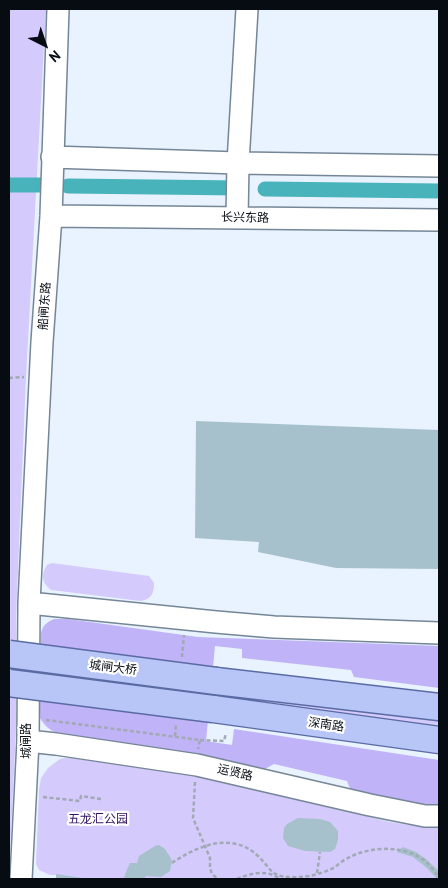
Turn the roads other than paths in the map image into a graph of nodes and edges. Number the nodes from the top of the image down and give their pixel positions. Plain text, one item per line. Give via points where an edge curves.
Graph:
1 (58, 9) edge
2 (247, 9) edge
3 (52, 156) junction
4 (238, 163) junction
5 (439, 166) edge
6 (51, 216) junction
7 (237, 218) junction
8 (439, 220) edge
9 (29, 603) junction
10 (439, 633) edge
11 (9, 654) edge
12 (9, 684) edge
13 (439, 707) edge
14 (439, 740) edge
15 (28, 741) junction
16 (439, 816) edge
17 (21, 879) edge

1 - 3 street, 船闸东路
2 - 4 street
3 - 4 street
3 - 6 street, 船闸东路
4 - 5 street
4 - 7 street
6 - 7 street, 长兴东路
6 - 9 street, 船闸东路
7 - 8 street, 长兴东路
9 - 10 street via 216,622
9 - 15 street, 城闸路
11 - 13 main road, 城闸大桥, bridge
12 - 14 main road, 深南路, bridge
15 - 16 street, 运贤路 via 197,764 370,805
15 - 17 street, 城闸路

